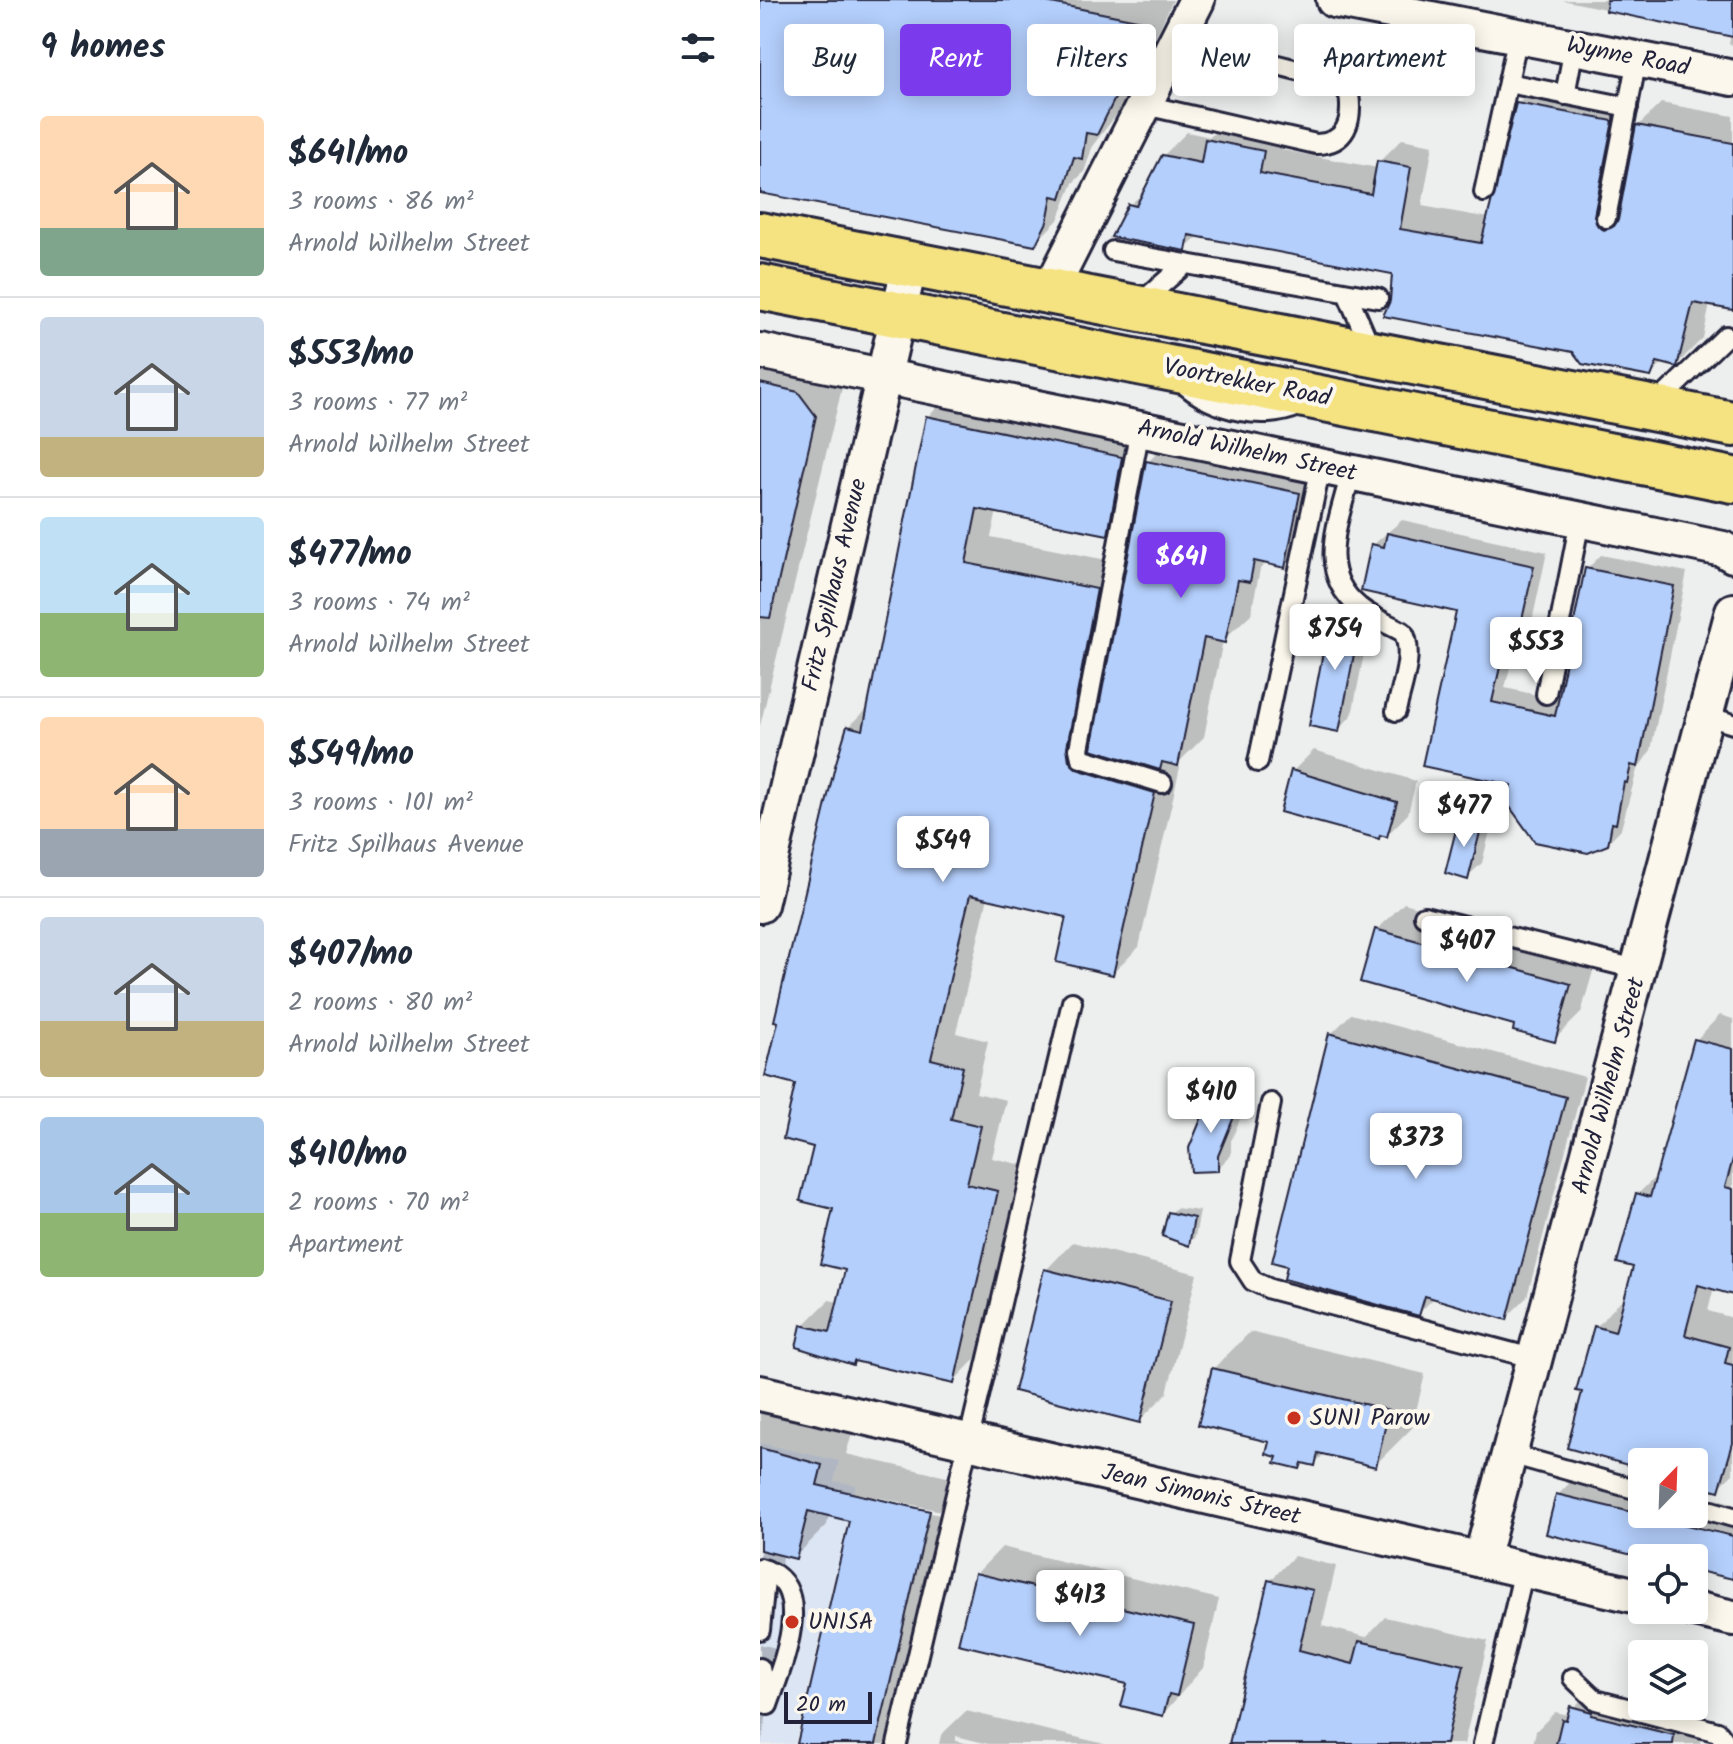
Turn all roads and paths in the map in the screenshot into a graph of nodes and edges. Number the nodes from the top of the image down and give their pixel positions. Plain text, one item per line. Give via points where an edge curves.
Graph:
1 (1197, 0) edge
2 (1334, 0) edge
3 (1186, 24) edge
4 (1518, 36) junction
5 (1574, 47) junction
6 (1172, 53) edge
7 (1637, 59) junction
8 (1278, 65) edge
9 (1733, 78) edge
10 (1508, 83) junction
11 (1565, 95) junction
12 (1145, 105) junction
13 (1628, 107) junction
14 (1484, 192) dead end
15 (1606, 218) dead end
16 (760, 235) edge
17 (1113, 251) dead end
18 (910, 264) junction
19 (1185, 264) junction
20 (760, 287) edge
21 (1050, 291) junction
22 (1347, 293) junction
23 (1378, 298) dead end
24 (1135, 308) junction
25 (898, 315) junction
26 (1726, 336) dead end
27 (760, 351) edge
28 (1373, 354) junction
29 (884, 376) junction
30 (1652, 408) junction
31 (1733, 424) edge
32 (1140, 429) junction
33 (1336, 469) junction
34 (1733, 480) edge
35 (1580, 520) junction
36 (1733, 555) edge
37 (1733, 611) edge
38 (1546, 694) dead end
39 (1396, 711) dead end
40 (1720, 720) edge
41 (1258, 762) dead end
42 (1162, 783) dead end
43 (760, 905) edge
44 (1424, 916) dead end
45 (1640, 970) junction
46 (1072, 1002) dead end
47 (1271, 1103) dead end
48 (1536, 1359) junction
49 (760, 1393) edge
50 (970, 1442) junction
51 (1510, 1454) junction
52 (1628, 1487) edge
53 (1708, 1508) edge
54 (1732, 1511) edge
55 (1481, 1560) junction
56 (763, 1569) edge
57 (1524, 1570) junction
58 (1628, 1594) edge
59 (1708, 1612) edge
60 (1733, 1618) edge
61 (760, 1630) edge
62 (760, 1668) edge
63 (1573, 1678) dead end
64 (897, 1744) edge
65 (1483, 1744) edge
66 (1727, 1744) edge

1 - 3 street
2 - 4 street, Wynne Road
4 - 5 street, Wynne Road
4 - 10 lane
5 - 7 street, Wynne Road
5 - 11 lane
6 - 12 street
7 - 9 street, Wynne Road
7 - 13 lane
8 - 12 lane via 1333,79 1349,94 1351,112 1343,135 1330,144 1316,144
10 - 11 lane
10 - 14 lane
11 - 13 lane
12 - 21 street
13 - 15 lane
16 - 18 main road
17 - 19 lane
18 - 21 main road
18 - 25 street, Fritz Spilhaus Avenue
19 - 22 lane
19 - 24 lane
20 - 25 main road, Voortrekker Road
21 - 24 main road
22 - 23 lane
22 - 28 lane
24 - 28 main road
25 - 29 street, Fritz Spilhaus Avenue
25 - 34 main road, Voortrekker Road
26 - 30 lane
27 - 29 street, Arnold Wilhelm Street
28 - 30 main road
29 - 32 street, Arnold Wilhelm Street
29 - 43 street, Fritz Spilhaus Avenue
30 - 31 main road
32 - 33 street, Arnold Wilhelm Street
32 - 42 lane via 1079,749 1081,758
33 - 35 street, Arnold Wilhelm Street
33 - 39 lane via 1333,571 1343,592 1360,608 1407,638
33 - 41 lane
35 - 36 street, Arnold Wilhelm Street
35 - 38 lane
37 - 40 street, Arnold Wilhelm Street
40 - 45 street, Arnold Wilhelm Street
44 - 45 lane
45 - 48 street, Arnold Wilhelm Street
46 - 50 lane
47 - 48 lane via 1240,1261 1247,1275 1270,1289
48 - 51 street, Arnold Wilhelm Street
49 - 50 street, Jean Simonis Street
50 - 55 street, Jean Simonis Street
50 - 64 lane
51 - 52 lane
51 - 55 street, Arnold Wilhelm Street
53 - 54 lane
55 - 57 street, Jean Simonis Street
56 - 61 lane
56 - 62 lane via 780,1578 792,1603 788,1641 768,1705
57 - 58 street, Jean Simonis Street
57 - 65 lane
59 - 60 street
63 - 66 lane via 1596,1700 1718,1732

